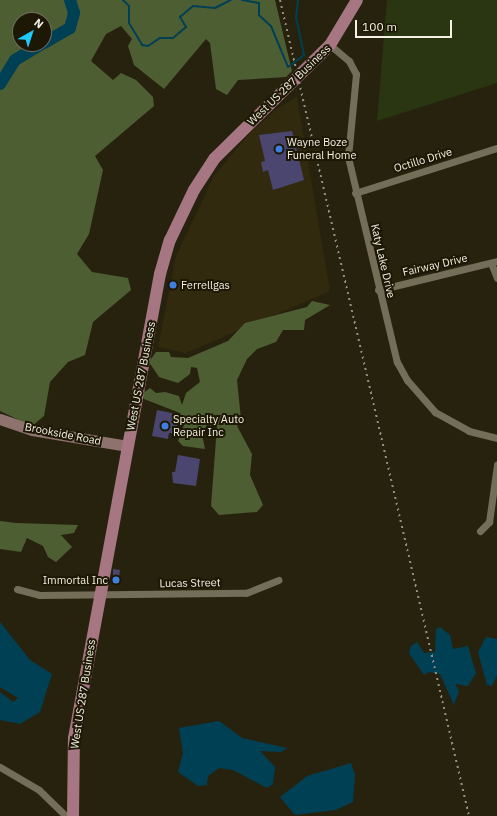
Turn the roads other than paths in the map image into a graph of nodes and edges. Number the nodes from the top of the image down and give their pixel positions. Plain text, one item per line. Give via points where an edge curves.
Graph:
1 (357, 0) edge
2 (330, 45) junction
3 (497, 148) edge
4 (356, 193) junction
5 (494, 262) edge
6 (497, 278) edge
7 (378, 290) junction
8 (0, 419) edge
9 (497, 438) edge
10 (128, 446) junction
11 (497, 465) edge
12 (480, 531) dead end
13 (278, 580) dead end
14 (17, 589) dead end
15 (99, 596) junction
16 (0, 767) edge
17 (66, 816) edge
18 (73, 816) edge

1 - 2 main road, West US 287 Business
2 - 4 street, Katy Lake Drive via 349,61 356,74 348,157
2 - 10 main road, West US 287 Business via 215,158 183,210 160,274
3 - 4 street, Octillo Drive
4 - 7 street, Katy Lake Drive
5 - 6 street
5 - 7 street, Fairway Drive
7 - 9 street, Katy Lake Drive via 397,362 421,399 451,423
8 - 10 main road, Brookside Road via 32,430
10 - 15 main road, West US 287 Business
11 - 12 street via 489,522
13 - 15 street, Lucas Street via 246,593
14 - 15 street, Lucas Street via 39,595
15 - 18 main road, West US 287 Business via 74,738
16 - 17 street via 39,790

